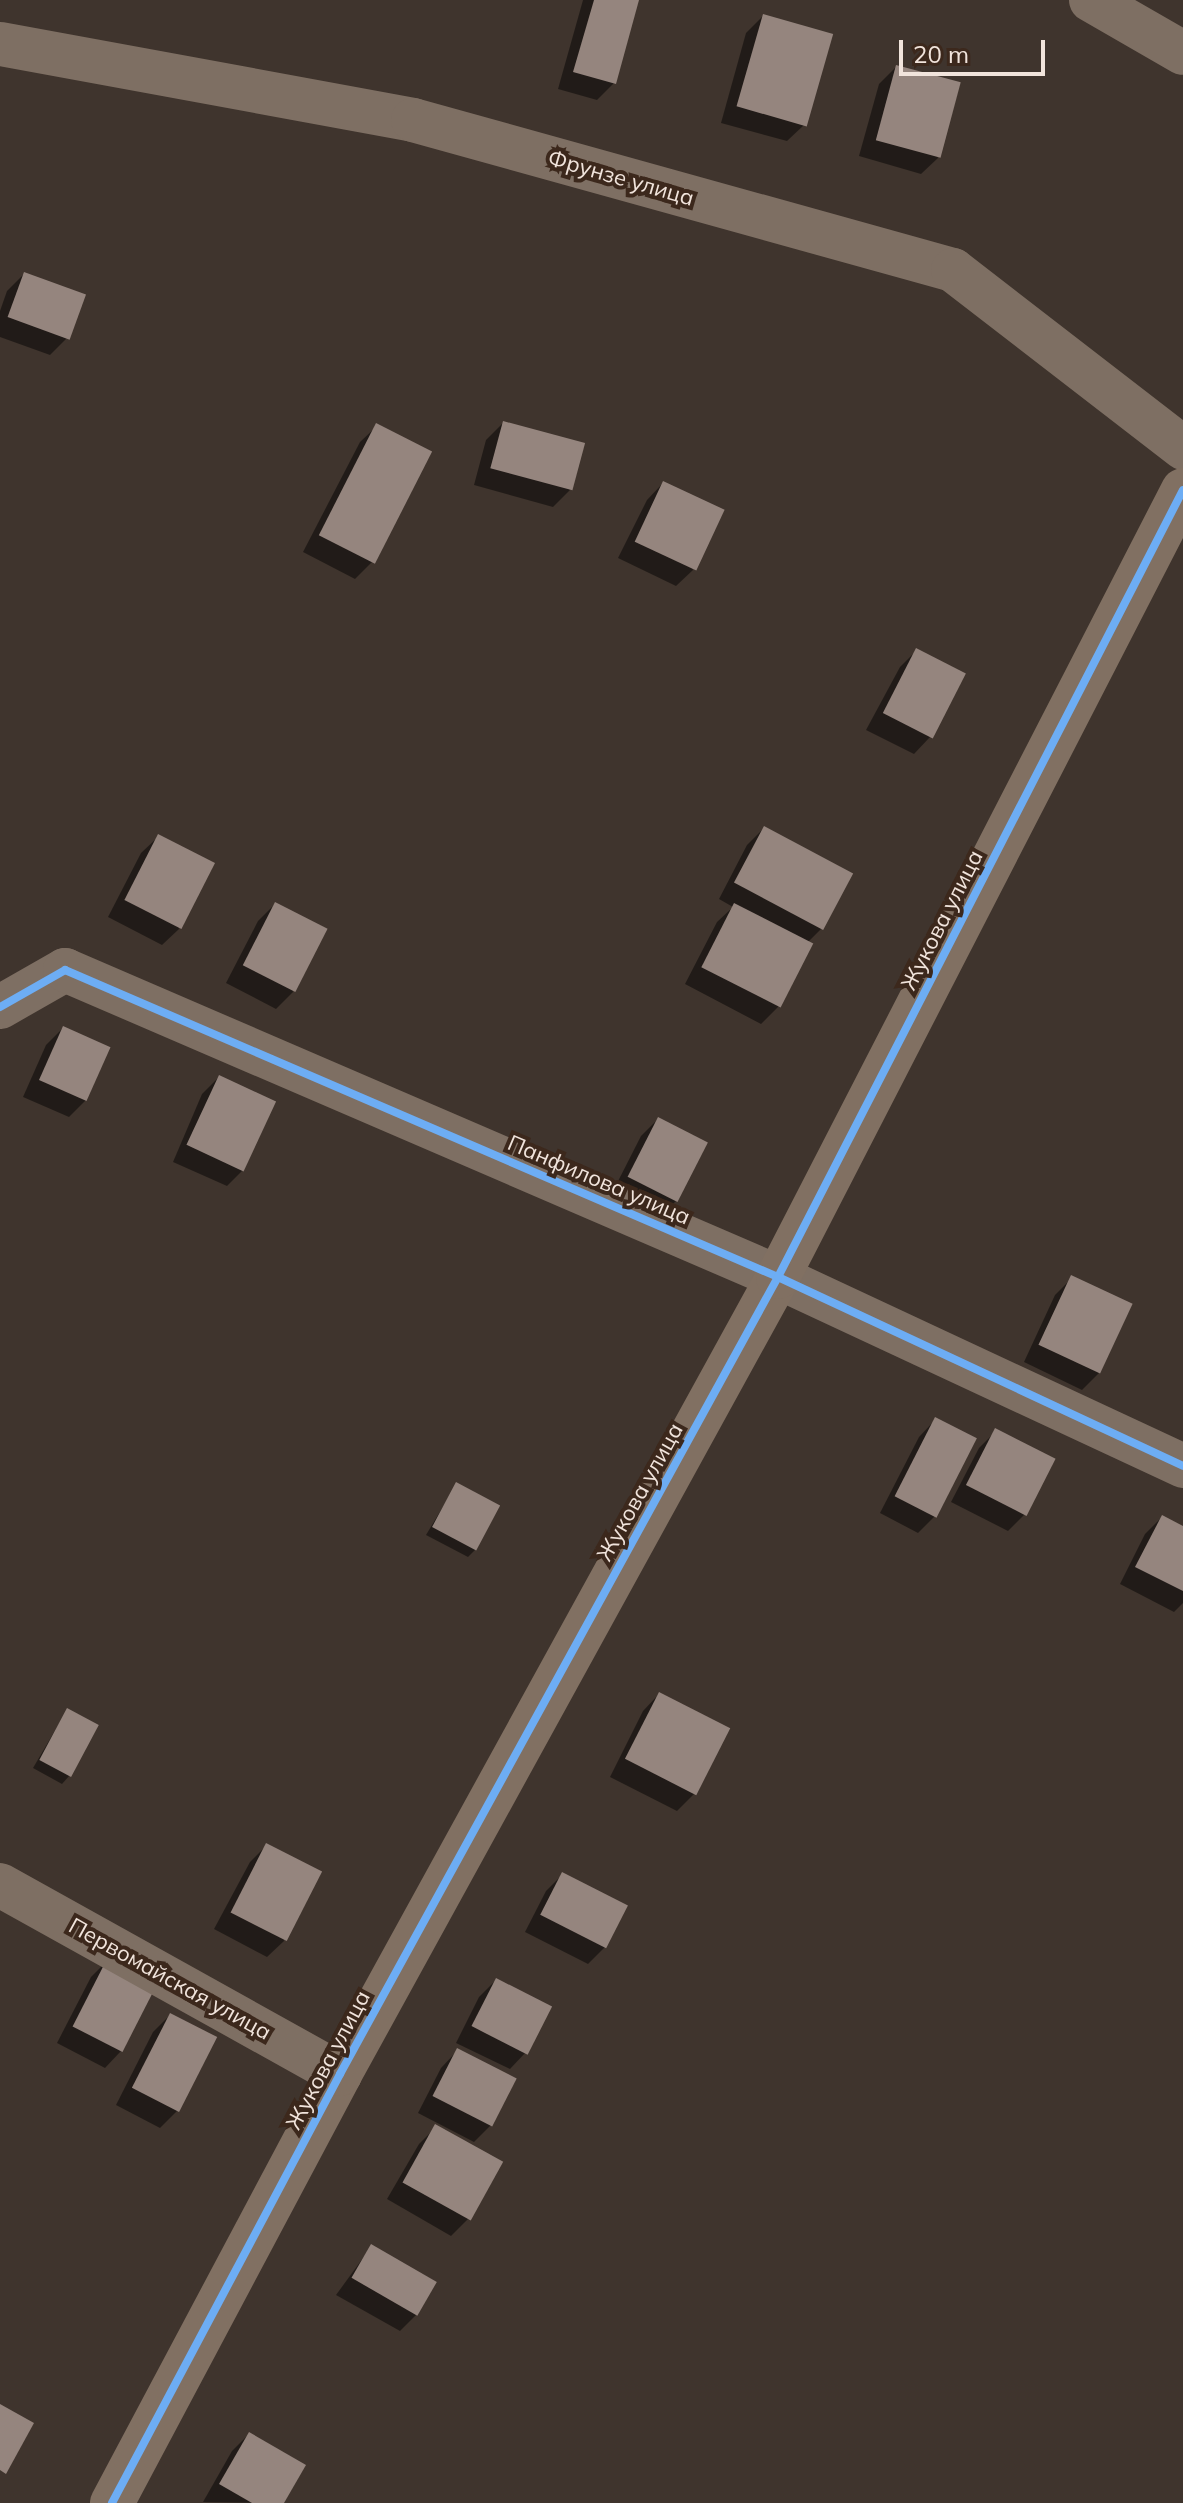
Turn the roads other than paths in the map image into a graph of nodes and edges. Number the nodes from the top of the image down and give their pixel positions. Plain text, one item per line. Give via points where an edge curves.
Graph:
1 (1091, 0) edge
2 (0, 44) edge
3 (1183, 53) edge
4 (1183, 448) edge
5 (1183, 490) edge
6 (0, 1007) edge
7 (778, 1277) junction
8 (1183, 1466) edge
9 (0, 1885) edge
10 (340, 2074) junction
11 (112, 2503) edge

1 - 3 street
2 - 4 street, Фрунзе улица via 413,120 953,270
5 - 7 street, Жукова улица
6 - 7 street, Панфилова улица via 65,970
7 - 8 street, Панфилова улица
7 - 10 street, Жукова улица
9 - 10 street, Первомайская улица
10 - 11 street, Жукова улица

